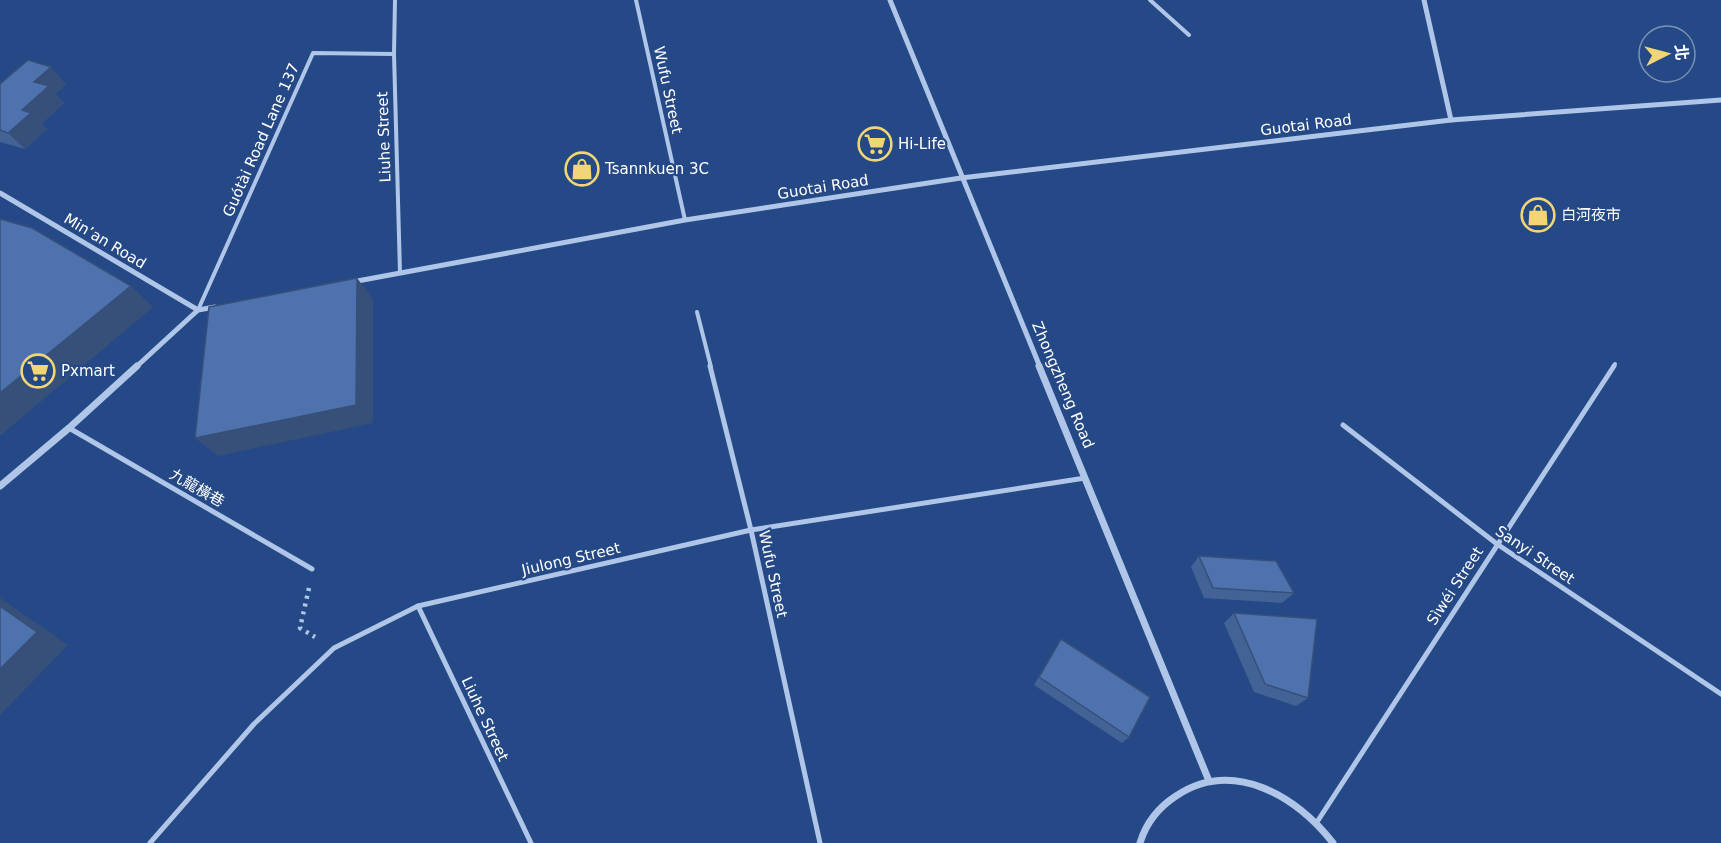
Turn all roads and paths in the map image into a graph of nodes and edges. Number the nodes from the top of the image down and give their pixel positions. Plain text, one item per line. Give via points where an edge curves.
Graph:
1 (395, 0) edge
2 (636, 0) edge
3 (890, 0) edge
4 (1150, 0) edge
5 (1424, 0) edge
6 (1189, 35) dead end
7 (394, 54) junction
8 (1721, 100) edge
9 (1450, 120) junction
10 (961, 178) junction
11 (0, 193) edge
12 (685, 220) junction
13 (400, 273) junction
14 (344, 284) edge
15 (220, 306) edge
16 (198, 310) junction
17 (697, 312) dead end
18 (1615, 363) dead end
19 (1343, 425) dead end
20 (69, 428) junction
21 (1087, 478) junction
22 (0, 486) edge
23 (751, 530) junction
24 (1497, 544) junction
25 (312, 569) joint
26 (418, 606) junction
27 (334, 648) junction
28 (1721, 694) edge
29 (1209, 781) junction
30 (1317, 822) junction
31 (150, 843) edge
32 (531, 843) edge
33 (820, 843) edge
34 (1140, 843) edge
35 (1333, 843) edge

1 - 7 lane, Liuhe Street
2 - 12 lane, Wufu Street
3 - 10 street, Zhongzheng Road
4 - 6 lane
5 - 9 street
7 - 13 lane, Liuhe Street
7 - 16 lane, Guótài Road Lane 137 via 312,53
8 - 9 street, Guotai Road
9 - 10 street, Guotai Road
10 - 12 street, Guotai Road
10 - 21 street, Zhongzheng Road
11 - 16 street, Min’an Road
12 - 13 street, Guotai Road
13 - 14 street, Guotai Road
15 - 16 street
16 - 20 street
17 - 23 lane, Wufu Street
18 - 24 lane, Sìwéi Street
19 - 24 lane, Sanyi Street
20 - 22 street
20 - 25 lane, 九龍橫巷
21 - 23 lane, Jiulong Street
21 - 29 street, Zhongzheng Road
23 - 26 lane, Jiulong Street
23 - 33 lane, Wufu Street
24 - 28 lane, Sanyi Street
24 - 30 lane, Sìwéi Street
25 - 27 path via 300,628
26 - 27 lane, Jiulong Street
26 - 32 lane, Liuhe Street
27 - 31 lane, Jiulong Street via 254,724
29 - 30 street via 1236,780 1265,787 1292,801
29 - 34 street via 1181,790 1159,809
30 - 35 street

